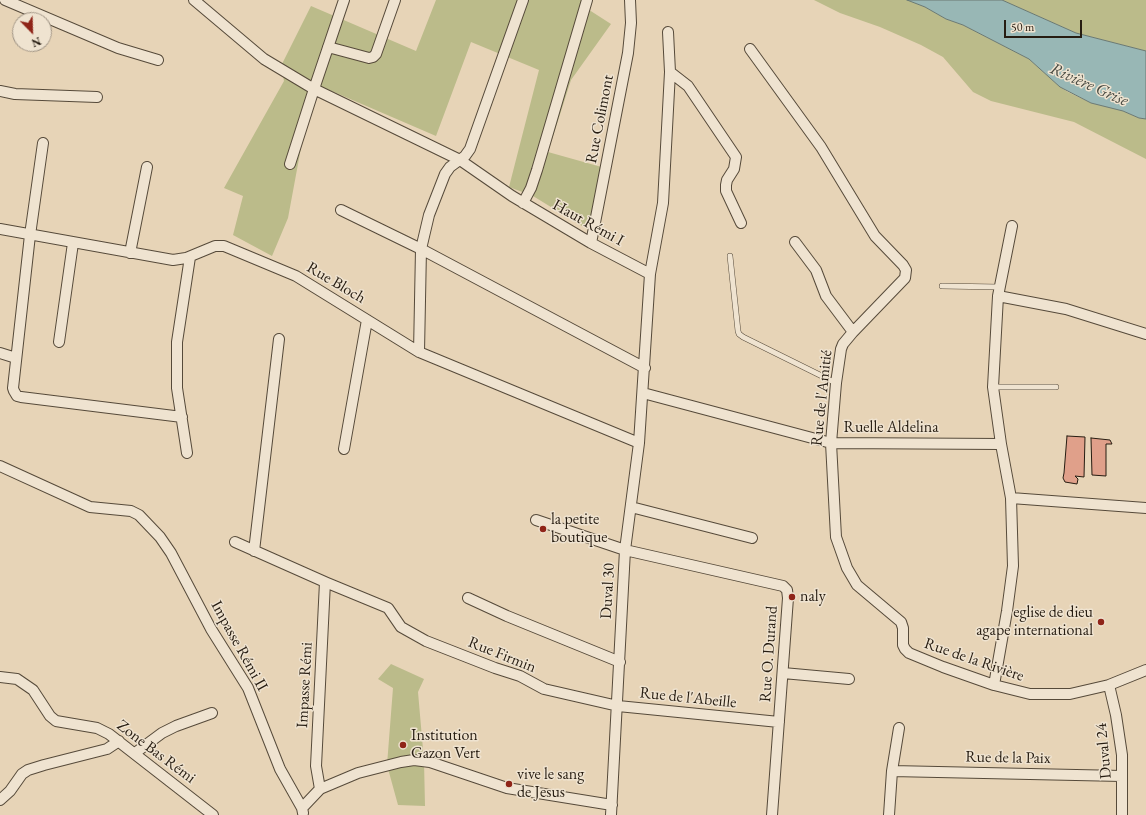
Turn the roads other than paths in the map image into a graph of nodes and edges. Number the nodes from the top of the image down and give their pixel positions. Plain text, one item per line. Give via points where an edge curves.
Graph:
1 (5, 0) edge
2 (194, 0) edge
3 (344, 0) edge
4 (395, 0) edge
5 (523, 0) edge
6 (586, 0) edge
7 (630, 0) edge
8 (668, 32) dead end
9 (328, 47) junction
10 (750, 49) dead end
11 (158, 60) dead end
12 (670, 72) junction
13 (314, 89) junction
14 (0, 91) edge
15 (97, 97) dead end
16 (43, 143) dead end
17 (460, 160) junction
18 (290, 164) dead end
19 (147, 167) dead end
20 (523, 203) junction
21 (341, 210) dead end
22 (741, 223) dead end
23 (1012, 226) dead end
24 (0, 229) edge
25 (30, 235) junction
26 (795, 242) dead end
27 (73, 243) junction
28 (591, 243) junction
29 (421, 249) junction
30 (130, 253) junction
31 (730, 256) dead end
32 (190, 257) junction
33 (650, 274) junction
34 (942, 286) dead end
35 (999, 292) junction
36 (367, 320) junction
37 (853, 332) junction
38 (1146, 334) edge
39 (279, 339) dead end
40 (59, 342) dead end
41 (419, 352) junction
42 (0, 353) edge
43 (16, 358) junction
44 (645, 368) junction
45 (836, 382) junction
46 (993, 386) junction
47 (1056, 387) dead end
48 (643, 393) junction
49 (182, 417) junction
50 (639, 443) junction
51 (831, 443) junction
52 (1001, 444) junction
53 (344, 448) dead end
54 (187, 453) dead end
55 (0, 466) edge
56 (1011, 498) junction
57 (631, 507) junction
58 (1146, 508) edge
59 (536, 520) dead end
60 (752, 538) dead end
61 (235, 542) dead end
62 (625, 550) junction
63 (254, 551) junction
64 (324, 582) junction
65 (468, 598) dead end
66 (909, 653) joint
67 (620, 662) junction
68 (1146, 670) edge
69 (783, 673) junction
70 (0, 677) edge
71 (849, 679) dead end
72 (994, 685) junction
73 (1108, 685) junction
74 (618, 706) junction
75 (212, 713) dead end
76 (780, 722) junction
77 (899, 728) dead end
78 (119, 741) junction
79 (134, 754) junction
80 (892, 771) junction
81 (1122, 776) junction
82 (320, 789) junction
83 (0, 800) edge
84 (612, 810) edge
85 (303, 812) edge
86 (213, 815) edge
87 (772, 815) edge
88 (889, 815) edge
89 (1122, 815) edge

1 - 11 street via 118,48
2 - 13 street, Haut Rémi I via 264,59
3 - 9 street
4 - 9 street via 373,57
5 - 17 street via 470,149
6 - 20 street via 537,170
7 - 28 street, Rue Colimont via 628,53
8 - 12 street, Duval 30
9 - 13 street
10 - 37 street, Rue de l'Amitié via 821,147 876,236 906,270 904,278
12 - 22 street via 688,86 736,157 734,168 727,180 726,191
12 - 33 street, Duval 30 via 663,203
13 - 17 street, Haut Rémi I
13 - 18 street
14 - 15 street via 15,94
16 - 25 street
17 - 20 street, Haut Rémi I
17 - 29 street via 445,174 429,214
19 - 30 street
20 - 28 street, Haut Rémi I
21 - 29 street
23 - 35 street
24 - 25 street, Rue Bloch
25 - 27 street, Rue Bloch
25 - 43 street
26 - 37 street via 816,270 826,296
27 - 30 street, Rue Bloch
27 - 40 street
28 - 33 street, Haut Rémi I
29 - 41 street
29 - 44 street
30 - 32 street, Rue Bloch via 173,260
31 - 45 lane via 740,334
32 - 36 street, Rue Bloch via 215,246 224,246 296,276
32 - 49 street via 177,342 177,388
33 - 44 street, Duval 30
34 - 35 lane
35 - 38 street via 1066,309
35 - 46 street
36 - 41 street, Rue Bloch
36 - 53 street
37 - 45 street, Rue de l'Amitié via 841,349
39 - 63 street
41 - 50 street, Rue Bloch
42 - 43 street
43 - 49 street via 13,388 16,396
44 - 48 street, Duval 30
45 - 51 street, Rue de l'Amitié
46 - 47 lane
46 - 52 street
48 - 50 street, Duval 30
48 - 51 street, Ruelle Aldelina
49 - 54 street
50 - 57 street, Duval 30
51 - 52 street, Ruelle Aldelina
51 - 66 street, Rue de l'Amitié via 836,536 857,585 901,622 903,645
52 - 56 street
55 - 85 street, Impasse Rémi II via 90,508 131,511 139,515 160,537 171,553 210,629 248,688 280,768
56 - 58 street
56 - 72 street via 1012,566
57 - 60 street
57 - 62 street, Duval 30
59 - 62 street
61 - 63 street
62 - 67 street, Duval 30
62 - 69 street, Rue O. Durand via 783,586 787,590 788,598
63 - 64 street
64 - 74 street, Rue Firmin via 388,608 401,627 426,641 520,676 544,689
64 - 82 street, Impasse Rémi via 316,766
65 - 67 street
66 - 72 street, Rue de la Rivière
67 - 74 street, Duval 30
68 - 73 street, Rue de la Rivière
69 - 71 street
69 - 76 street, Rue O. Durand
70 - 78 street, Zone Bas Rémi via 18,680 34,690 56,721 97,728
72 - 73 street, Rue de la Rivière via 1030,694 1070,694
73 - 81 street, Duval 24 via 1116,715 1122,755
74 - 76 street, Rue de l'Abeille
74 - 84 street, Duval 30
75 - 79 street via 162,733
76 - 87 street, Rue O. Durand
77 - 80 street
78 - 79 street, Zone Bas Rémi
78 - 83 street via 107,749 28,770
79 - 86 street, Zone Bas Rémi
80 - 81 street, Rue de la Paix
80 - 88 street
81 - 89 street, Duval 24
82 - 84 street via 358,773 414,760 430,762 507,788
82 - 85 street

